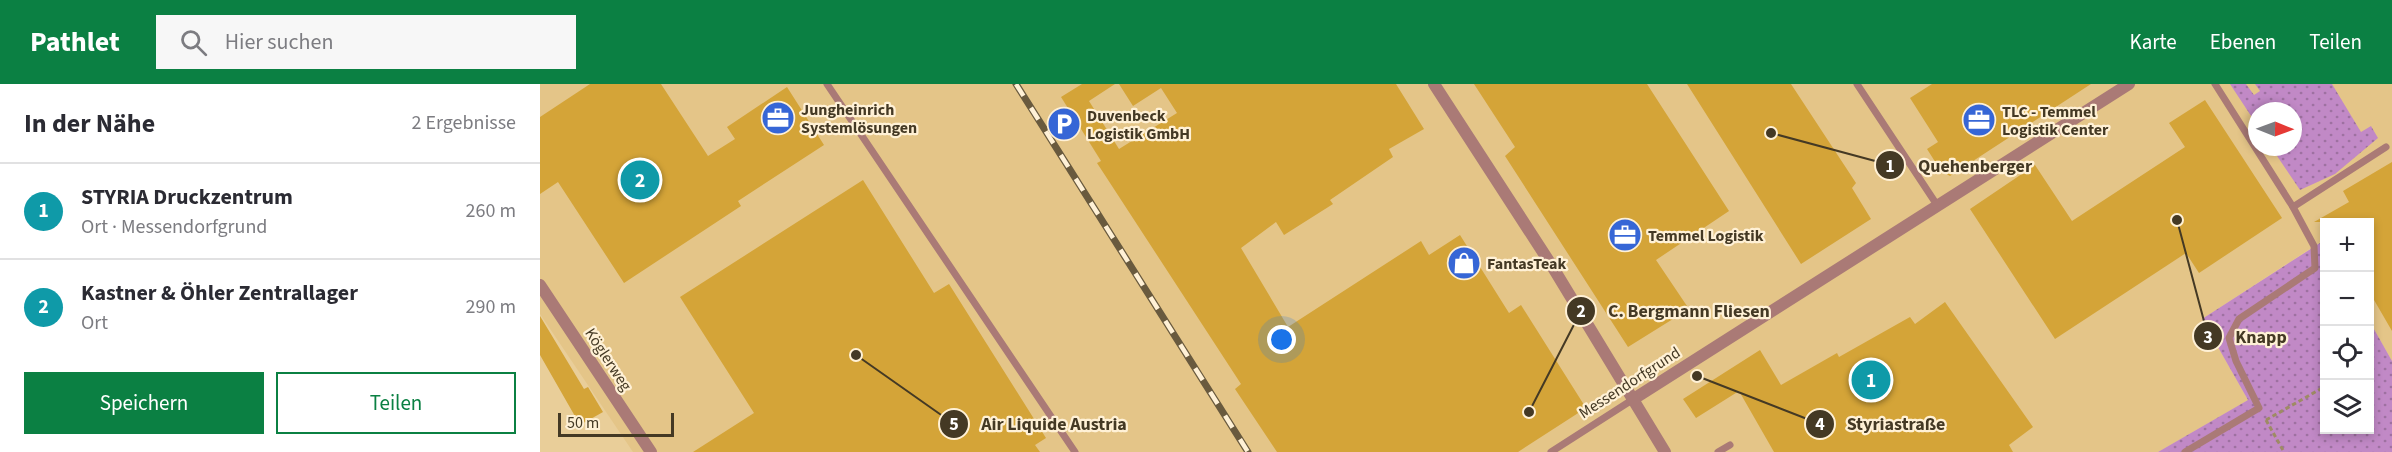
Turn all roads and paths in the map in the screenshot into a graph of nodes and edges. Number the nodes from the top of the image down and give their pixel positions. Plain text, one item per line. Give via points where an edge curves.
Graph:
1 (827, 84) edge
2 (1434, 84) edge
3 (1857, 84) edge
4 (2129, 84) edge
5 (2215, 84) edge
6 (2386, 147) dead end
7 (1937, 205) junction
8 (2293, 207) junction
9 (540, 285) edge
10 (2320, 390) edge
11 (1632, 400) junction
12 (2259, 408) junction
13 (2266, 420) junction
14 (1730, 445) dead end
15 (646, 450) edge
16 (1075, 452) edge
17 (1551, 452) edge
18 (1665, 452) edge
19 (1718, 452) edge
20 (2185, 452) edge
21 (2284, 452) edge

1 - 16 lane
2 - 11 street via 1552,266
3 - 7 lane
4 - 7 street, Messendorfgrund
5 - 8 lane
6 - 8 lane
7 - 11 street, Messendorfgrund
8 - 12 lane via 2314,246 2315,268 2239,319 2229,338
9 - 15 street, Köglerweg
10 - 13 path
11 - 17 lane, Messendorfgrund
11 - 18 street
12 - 13 path
12 - 20 lane
13 - 21 path
14 - 19 lane

